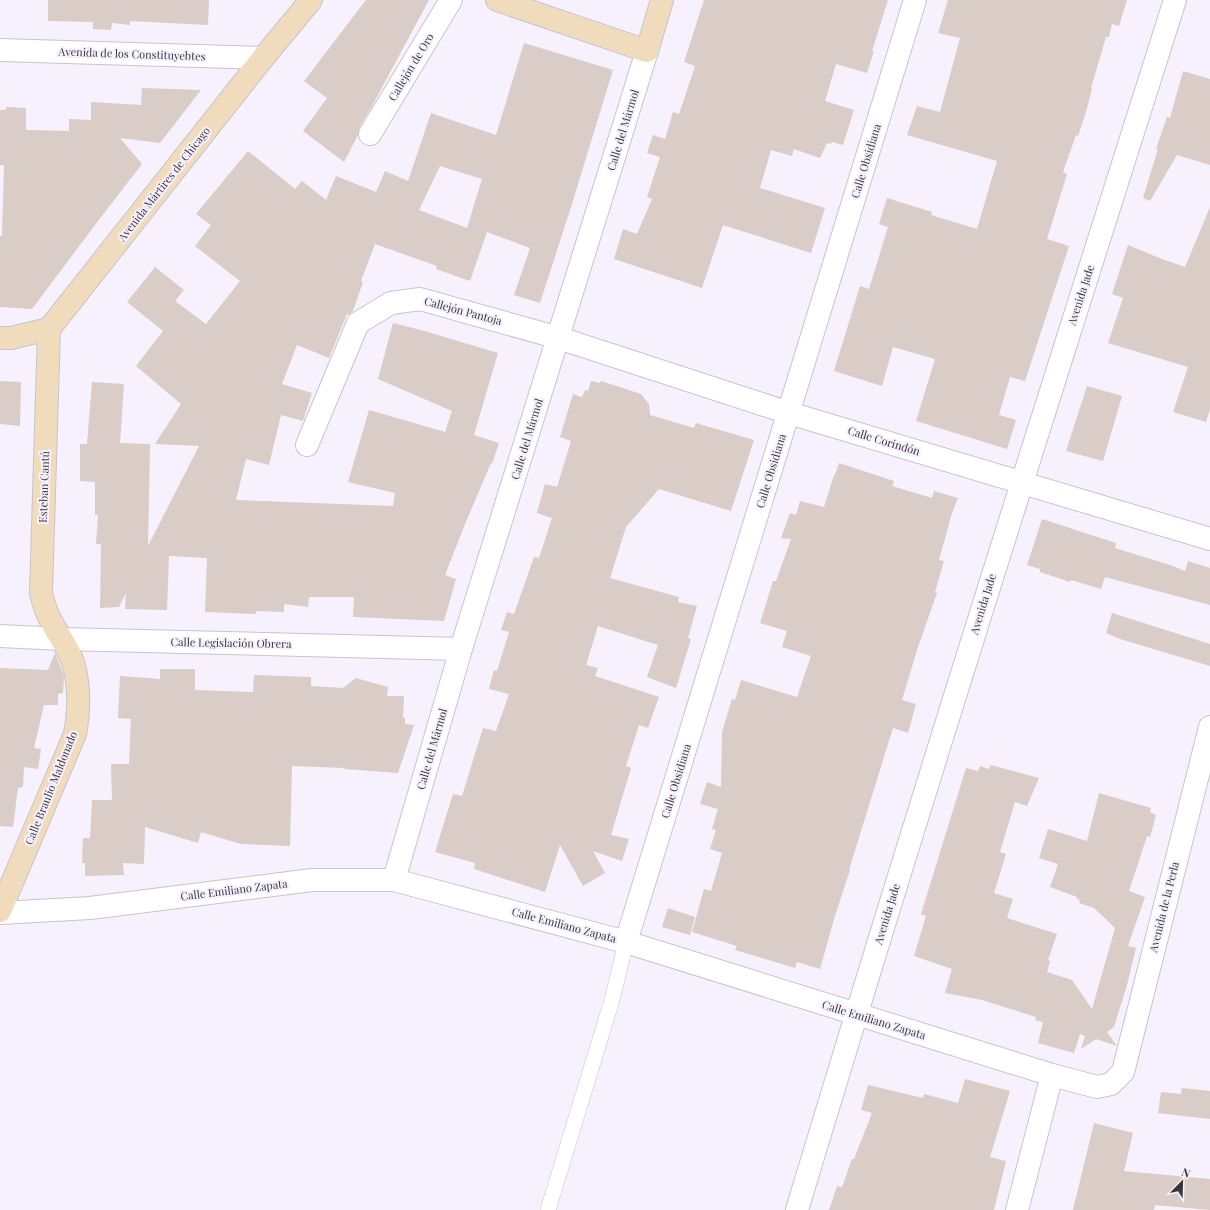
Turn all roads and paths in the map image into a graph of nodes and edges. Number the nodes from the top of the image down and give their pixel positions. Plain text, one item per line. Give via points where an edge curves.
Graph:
1 (311, 0) edge
2 (451, 0) edge
3 (497, 0) edge
4 (662, 0) edge
5 (915, 0) edge
6 (1175, 0) edge
7 (0, 50) edge
8 (647, 51) junction
9 (263, 58) junction
10 (370, 134) dead end
11 (49, 329) junction
12 (0, 338) edge
13 (559, 338) junction
14 (790, 412) junction
15 (307, 445) dead end
16 (1021, 482) junction
17 (1210, 539) edge
18 (0, 636) edge
19 (62, 639) junction
20 (461, 649) junction
21 (1210, 727) edge
22 (394, 880) junction
23 (0, 912) edge
24 (626, 942) junction
25 (856, 1014) junction
26 (1052, 1075) junction
27 (1111, 1084) joint
28 (548, 1210) edge
29 (797, 1210) edge
30 (1017, 1210) edge

1 - 9 street, Avenida Mártires de Chicago
2 - 10 street, Callejón de Oro
3 - 8 street
4 - 8 street, Calle del Mármol
5 - 14 street, Calle Obsidiana
6 - 16 street, Avenida Jade
7 - 9 street, Avenida de los Constituyebtes
8 - 13 street, Calle del Mármol
9 - 11 street, Avenida Mártires de Chicago
11 - 12 street
11 - 19 street, Esteban Cantú via 41,593 49,616
13 - 14 street, Calle Corindón
13 - 15 street, Callejón Pantoja via 420,299 391,303 358,323
13 - 20 street, Calle del Mármol
14 - 16 street, Calle Corindón
14 - 24 street, Calle Obsidiana
16 - 17 street, Calle Corindón
16 - 25 street, Avenida Jade
18 - 19 street, Calle Legislación Obrera
19 - 20 street, Calle Legislación Obrera
19 - 23 street, Calle Braulio Maldonado via 75,668 78,689 79,710 75,734
20 - 22 street, Calle del Mármol
21 - 27 street, Avenida de la Perla via 1123,1072
22 - 23 street, Calle Emiliano Zapata via 312,880 90,908
22 - 24 street, Calle Emiliano Zapata
24 - 25 street, Calle Emiliano Zapata
24 - 28 lane via 612,1000
25 - 26 street, Calle Emiliano Zapata
25 - 29 street, Avenida Jade
26 - 27 street, Calle Emiliano Zapata via 1097,1087
26 - 30 street

